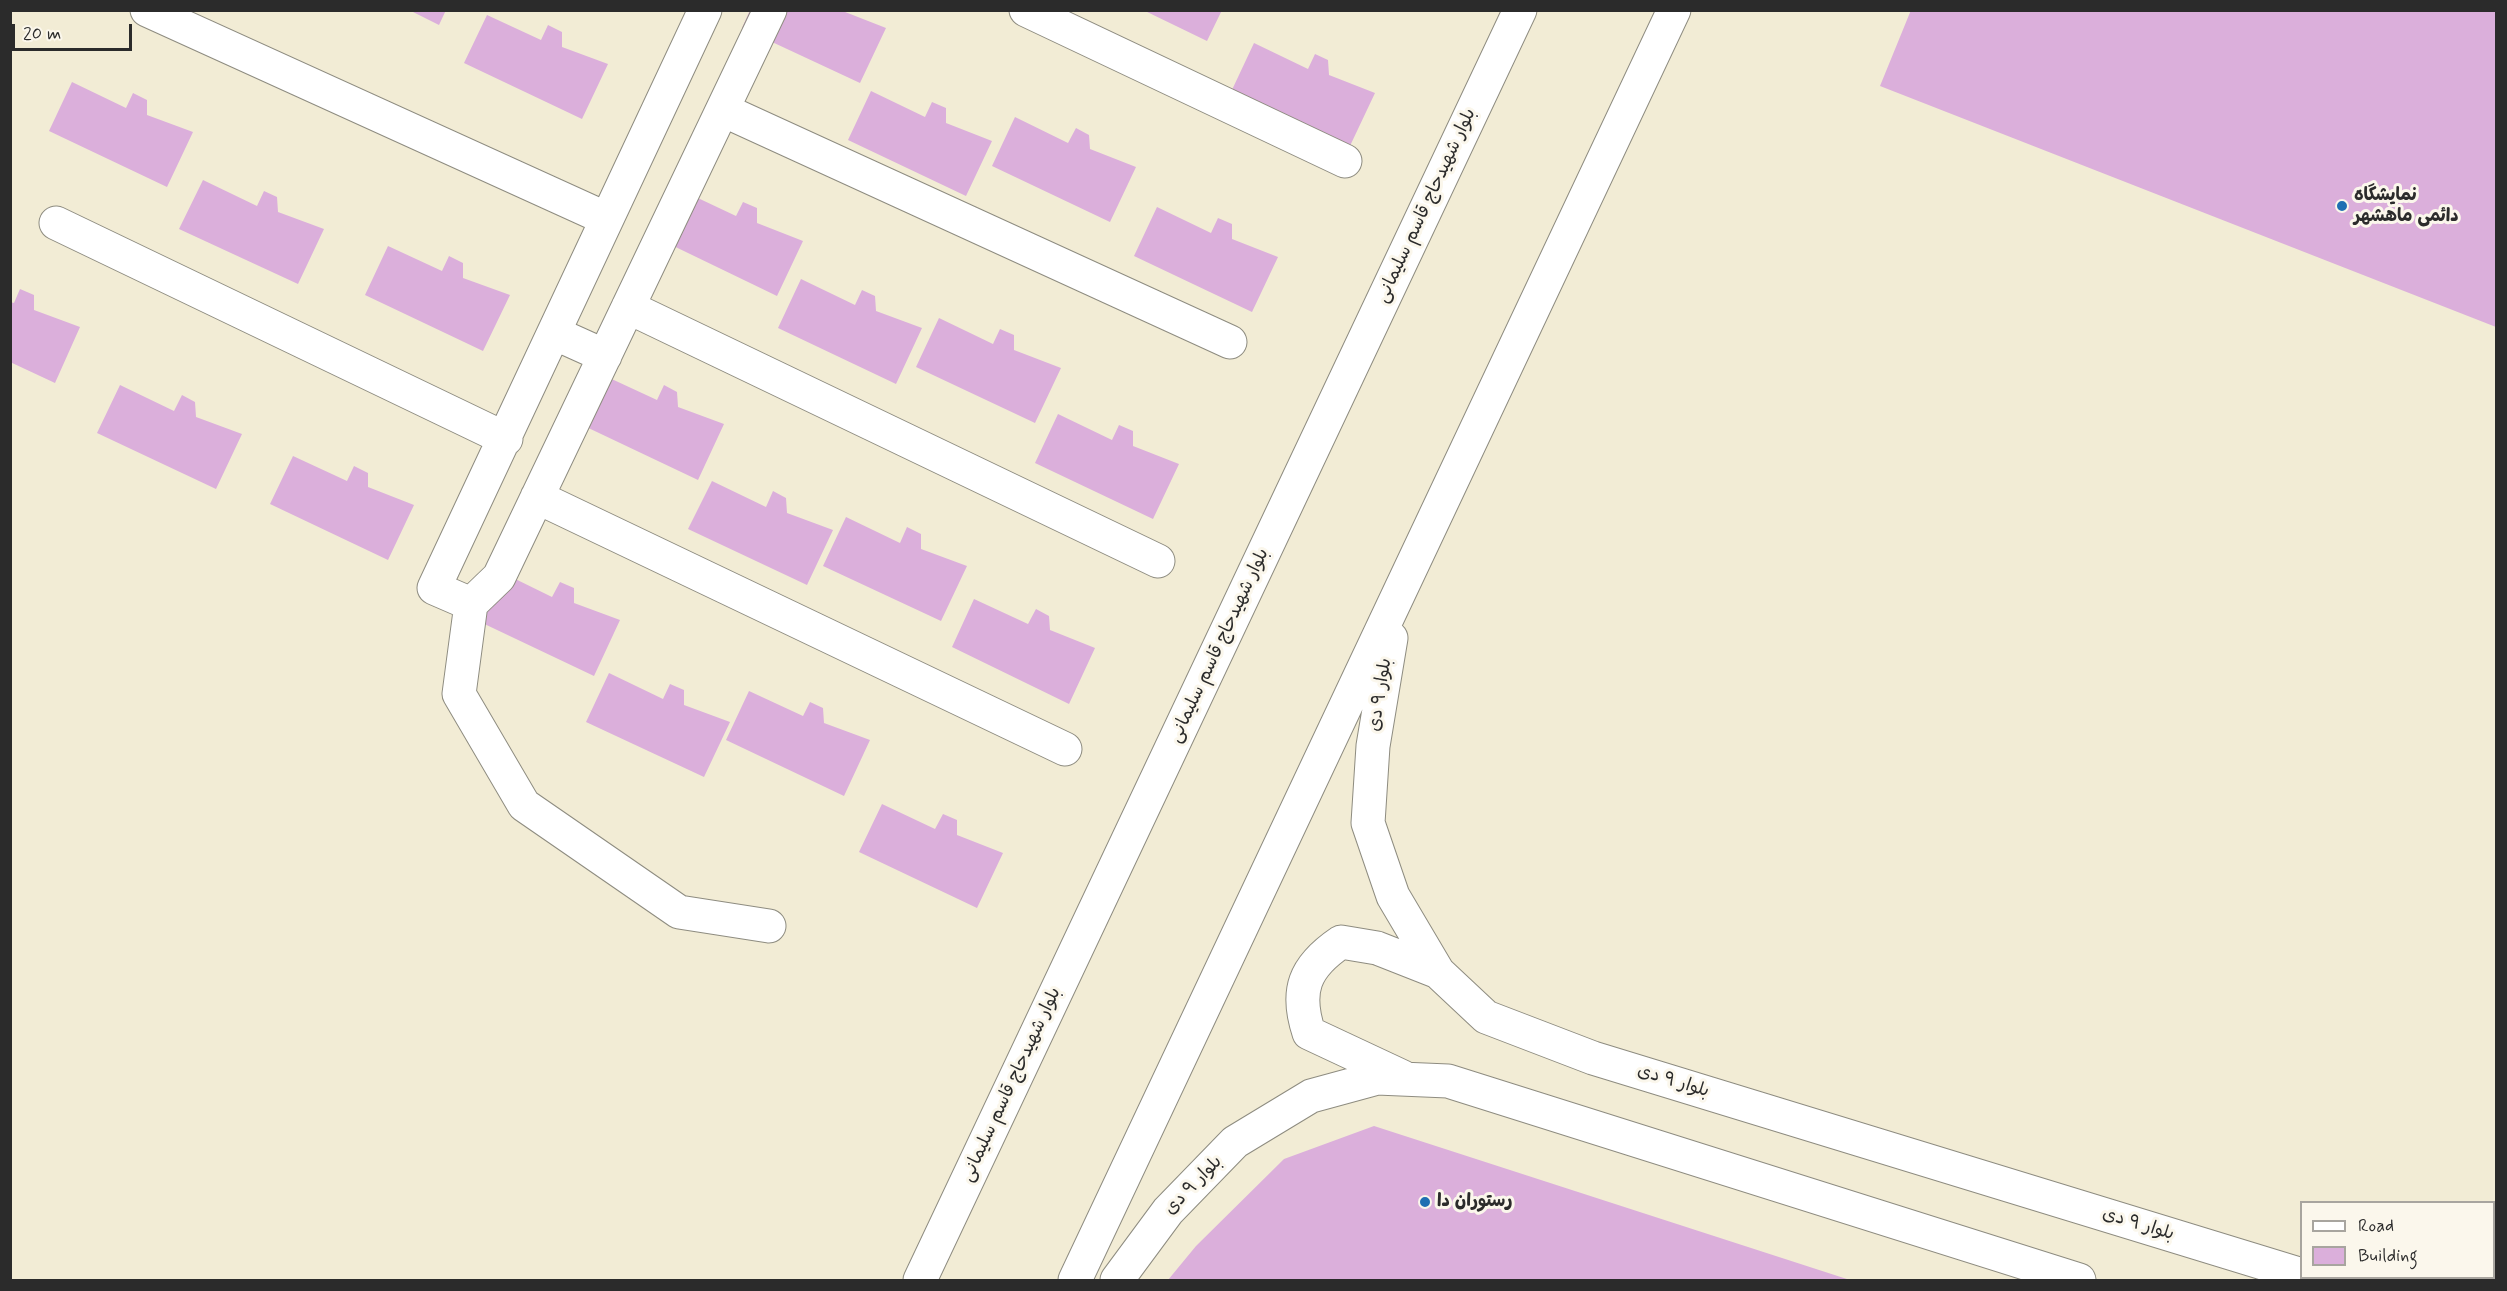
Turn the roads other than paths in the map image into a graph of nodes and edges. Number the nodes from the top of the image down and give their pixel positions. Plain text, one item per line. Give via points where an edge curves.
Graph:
1 (147, 10) edge
2 (705, 10) edge
3 (770, 10) edge
4 (1026, 10) edge
5 (1520, 10) edge
6 (1674, 10) edge
7 (723, 110) junction
8 (1345, 161) dead end
9 (608, 219) junction
10 (56, 223) dead end
11 (628, 307) junction
12 (554, 333) junction
13 (1230, 342) dead end
14 (605, 356) junction
15 (506, 439) junction
16 (537, 496) junction
17 (1158, 561) dead end
18 (1397, 597) junction
19 (471, 603) junction
20 (1065, 749) dead end
21 (769, 926) dead end
22 (1438, 972) junction
23 (1407, 1079) junction
24 (2300, 1275) edge
25 (920, 1281) edge
26 (1075, 1281) edge
27 (1117, 1281) edge
28 (2079, 1281) edge

1 - 9 main road
2 - 9 main road
3 - 7 main road
4 - 8 main road
5 - 25 main road, بلوار شهیدحاج قاسم سلیمانی
6 - 18 main road
7 - 11 main road
7 - 13 main road
9 - 12 main road
10 - 15 main road
11 - 14 main road
11 - 17 main road
12 - 14 main road
12 - 15 main road
14 - 16 main road
15 - 19 main road via 434,588
16 - 19 main road via 499,577
16 - 20 main road
18 - 22 main road, بلوار ۹ دی via 1373,746 1368,823 1393,896
18 - 26 main road
19 - 21 main road via 459,694 524,805 680,912
22 - 23 main road via 1377,948 1341,942 1320,956 1306,977 1302,1010 1309,1033
22 - 24 main road, بلوار ۹ دی via 1486,1017 1593,1058
23 - 27 main road, بلوار ۹ دی via 1377,1078 1311,1096 1235,1142 1167,1211
23 - 28 main road, بلوار ۹ دی via 1448,1082

